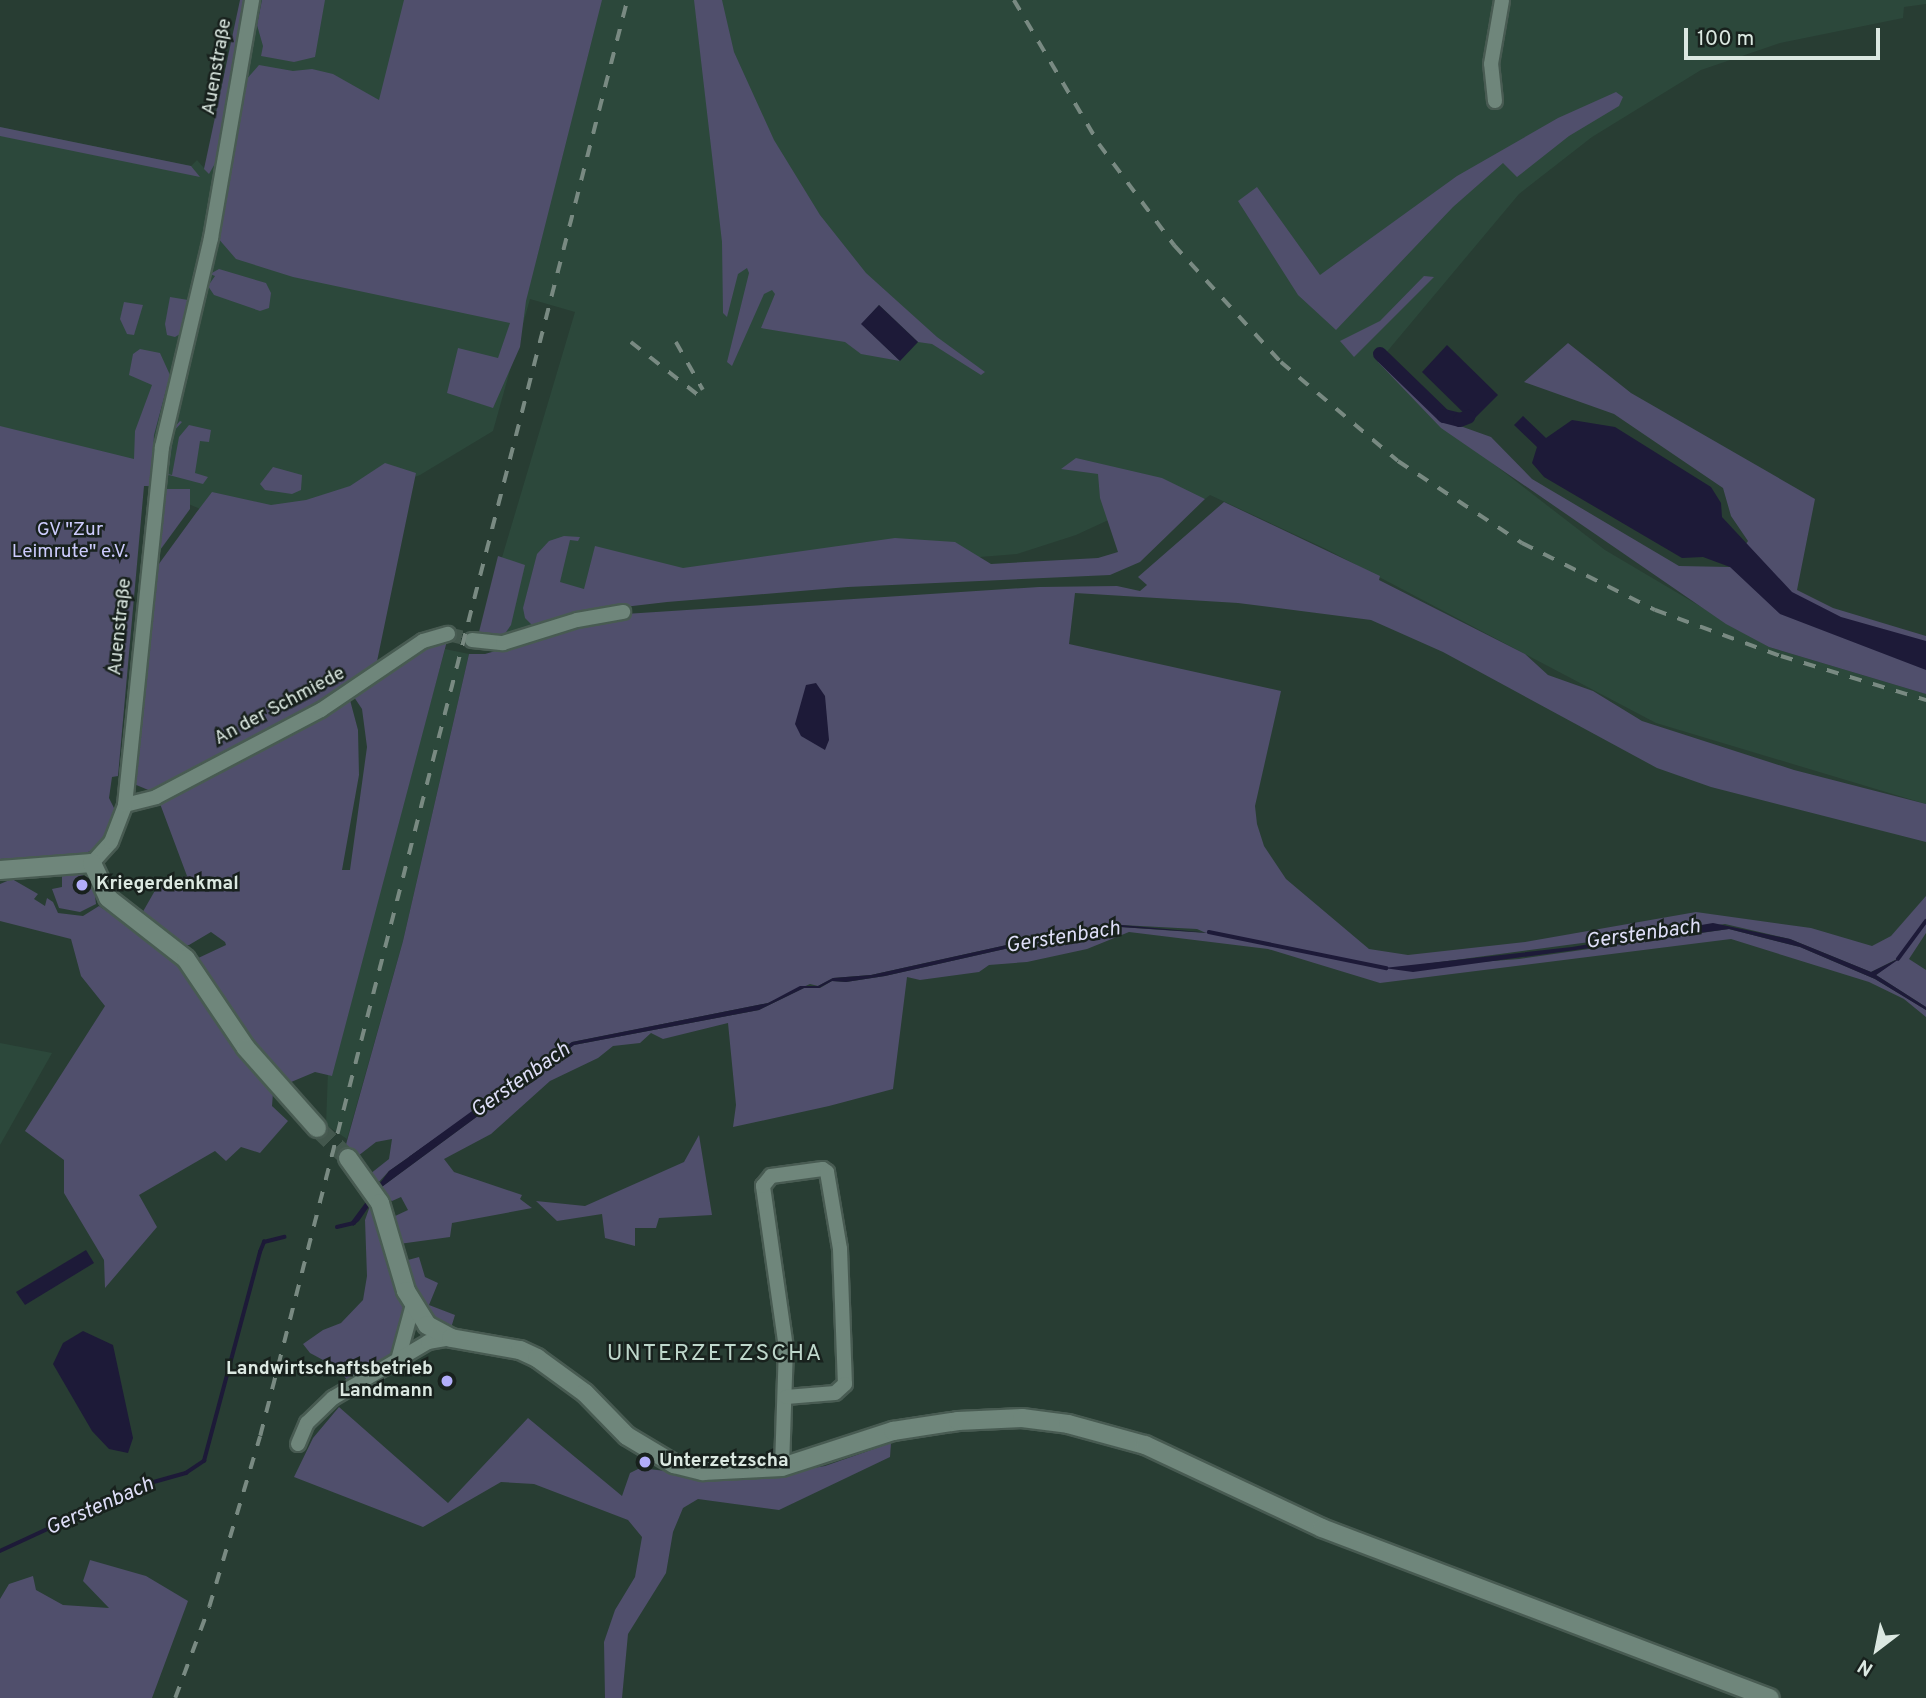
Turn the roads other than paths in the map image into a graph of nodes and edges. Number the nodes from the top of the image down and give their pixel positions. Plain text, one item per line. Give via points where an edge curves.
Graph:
1 (252, 0) edge
2 (1502, 0) edge
3 (1495, 101) dead end
4 (623, 612) dead end
5 (448, 634) tunnel mouth
6 (472, 640) tunnel mouth
7 (125, 806) junction
8 (92, 863) junction
9 (2, 872) edge
10 (317, 1128) tunnel mouth
11 (348, 1158) tunnel mouth
12 (412, 1308) junction
13 (451, 1338) junction
14 (398, 1360) junction
15 (786, 1397) junction
16 (298, 1444) dead end
17 (782, 1466) junction
18 (1770, 1698) edge

1 - 7 street, Auenstraße via 211,238 162,447
2 - 3 street via 1491,64
4 - 6 street via 503,642
5 - 7 street, An der Schmiede via 423,641 321,710 156,797
7 - 8 street, Auenstraße via 111,842
8 - 9 street
8 - 10 street via 108,898 186,960 246,1048
11 - 12 street via 380,1203
12 - 13 street via 427,1325
12 - 14 street
13 - 14 street via 428,1342
13 - 17 street via 520,1350 537,1358 585,1394 627,1436 674,1464 703,1471
14 - 16 street via 319,1409
15 - 15 street via 779,1283 763,1186 771,1176 823,1169 840,1249 845,1384 835,1393
15 - 17 street
17 - 18 street via 893,1431 1022,1418 1107,1433 1198,1468 1322,1528

